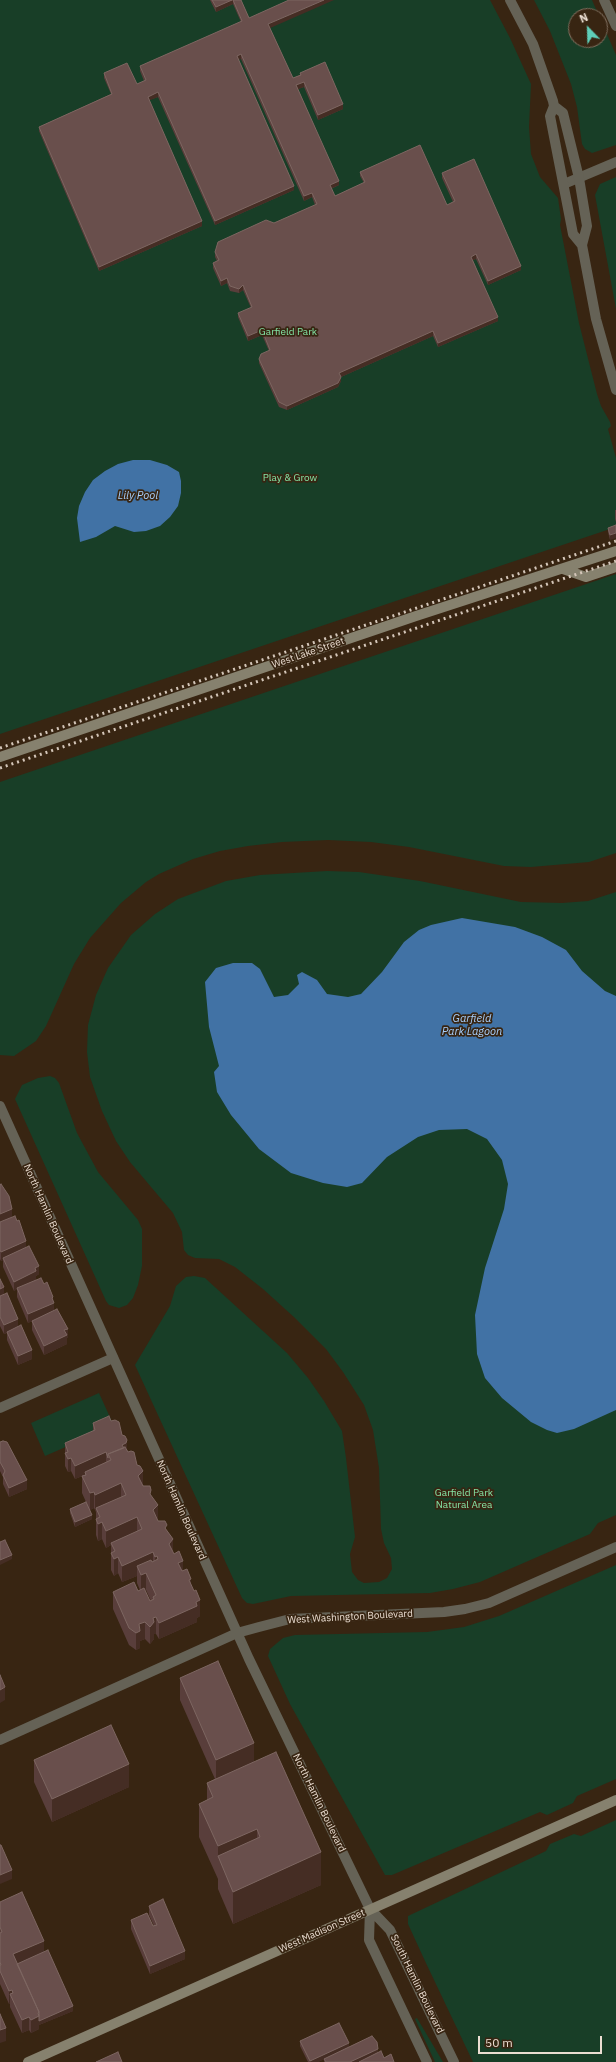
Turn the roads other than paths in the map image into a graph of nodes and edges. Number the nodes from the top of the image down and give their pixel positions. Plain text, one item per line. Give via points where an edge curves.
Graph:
1 (510, 0) edge
2 (604, 0) edge
3 (616, 26) edge
4 (554, 106) junction
5 (616, 162) edge
6 (579, 178) junction
7 (564, 184) junction
8 (582, 245) junction
9 (616, 390) edge
10 (616, 551) edge
11 (616, 567) edge
12 (563, 569) junction
13 (0, 757) edge
14 (0, 1106) edge
15 (113, 1358) junction
16 (0, 1408) edge
17 (616, 1547) edge
18 (237, 1633) junction
19 (0, 1740) edge
20 (616, 1800) edge
21 (370, 1910) junction
22 (28, 2062) edge
23 (427, 2062) edge
24 (454, 2062) edge

1 - 4 street via 533,44
2 - 3 street
4 - 6 street via 563,112
4 - 7 street via 550,116
5 - 6 street
6 - 7 street
6 - 8 street via 587,226
7 - 8 street via 573,234
8 - 9 street via 596,319
10 - 12 main road, West Lake Street
11 - 12 main road via 586,577
12 - 13 main road, West Lake Street
14 - 15 street, North Hamlin Boulevard
15 - 16 street
15 - 18 street, North Hamlin Boulevard
17 - 18 street, West Washington Boulevard via 489,1603 465,1609 437,1613 290,1619
18 - 19 street, West Washington Boulevard
18 - 21 street, North Hamlin Boulevard
20 - 21 main road, West Madison Street
21 - 22 main road, West Madison Street
21 - 23 street via 369,1940
21 - 24 street, South Hamlin Boulevard via 390,1930

